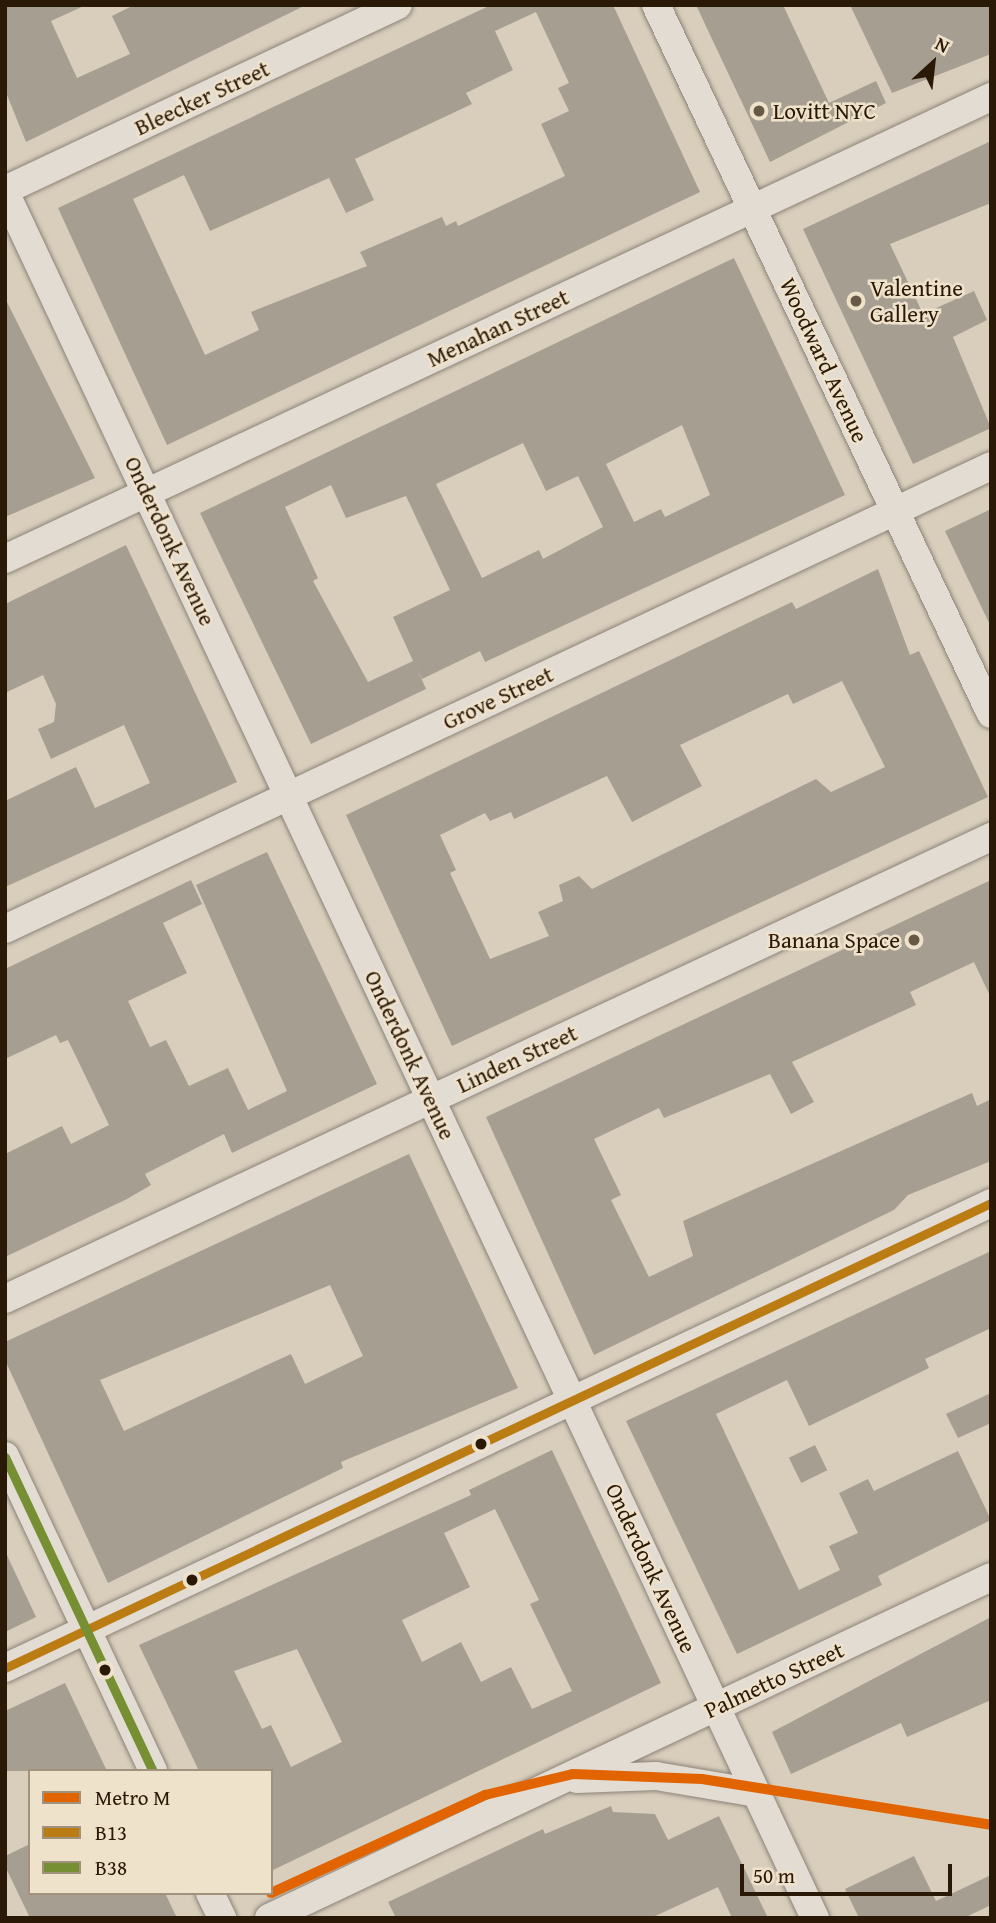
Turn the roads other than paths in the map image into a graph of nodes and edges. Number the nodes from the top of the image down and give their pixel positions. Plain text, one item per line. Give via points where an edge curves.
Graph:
1 (398, 5) edge
2 (656, 5) edge
3 (991, 97) edge
4 (5, 191) edge
5 (752, 209) junction
6 (991, 466) edge
7 (147, 493) junction
8 (895, 512) junction
9 (5, 559) edge
10 (991, 714) edge
11 (289, 796) junction
12 (991, 837) edge
13 (5, 929) edge
14 (432, 1099) junction
15 (991, 1203) edge
16 (5, 1299) edge
17 (574, 1402) junction
18 (5, 1456) edge
19 (991, 1577) edge
20 (87, 1630) junction
21 (5, 1668) edge
22 (717, 1707) junction
23 (152, 1769) edge
24 (557, 1781) junction
25 (757, 1793) junction
26 (211, 1895) edge
27 (222, 1918) edge
28 (269, 1918) edge
29 (815, 1918) edge

1 - 4 street, Bleecker Street
2 - 5 street, Woodward Avenue
3 - 5 street, Menahan Street
4 - 7 street, Onderdonk Avenue
5 - 7 street, Menahan Street
5 - 8 street, Woodward Avenue
6 - 8 street, Grove Street
7 - 9 street, Menahan Street
7 - 11 street, Onderdonk Avenue
8 - 10 street, Woodward Avenue
8 - 11 street, Grove Street
11 - 13 street, Grove Street
11 - 14 street, Onderdonk Avenue
12 - 14 street, Linden Street
14 - 16 street, Linden Street
14 - 17 street, Onderdonk Avenue
15 - 17 street
17 - 20 street
17 - 22 street, Onderdonk Avenue
18 - 20 street
19 - 22 street, Palmetto Street
20 - 21 street
20 - 23 street
22 - 24 street, Palmetto Street
22 - 25 street, Onderdonk Avenue
24 - 25 street, Palmetto Street via 656,1776
24 - 28 street, Palmetto Street
25 - 29 street, Onderdonk Avenue
26 - 27 street

